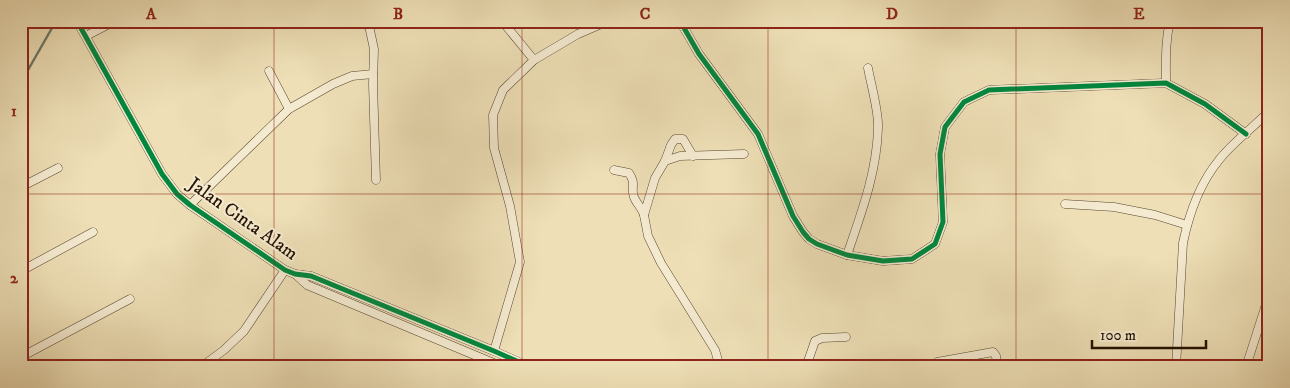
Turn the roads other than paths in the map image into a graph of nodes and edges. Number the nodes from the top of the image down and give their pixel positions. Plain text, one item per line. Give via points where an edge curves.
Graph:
1 (77, 21) edge
2 (115, 21) edge
3 (368, 21) edge
4 (502, 21) edge
5 (608, 21) edge
6 (680, 21) edge
7 (1170, 21) edge
8 (86, 36) junction
9 (534, 60) junction
10 (868, 68) dead end
11 (269, 71) dead end
12 (374, 74) junction
13 (1166, 83) junction
14 (289, 109) junction
15 (1269, 111) edge
16 (1246, 134) junction
17 (744, 154) dead end
18 (693, 156) junction
19 (665, 161) junction
20 (58, 168) dead end
21 (614, 170) dead end
22 (376, 180) dead end
23 (21, 187) edge
24 (1065, 204) dead end
25 (190, 205) junction
26 (644, 215) junction
27 (1186, 225) junction
28 (93, 232) dead end
29 (847, 255) junction
30 (285, 270) junction
31 (21, 271) edge
32 (295, 274) junction
33 (1269, 295) edge
34 (130, 299) dead end
35 (846, 337) dead end
36 (494, 350) junction
37 (21, 357) edge
38 (937, 362) dead end
39 (201, 367) edge
40 (502, 367) edge
41 (530, 367) edge
42 (720, 367) edge
43 (806, 367) edge
44 (997, 367) edge
45 (1176, 367) edge
46 (1246, 367) edge

1 - 8 street, Jalan Cinta Alam
2 - 8 street
3 - 12 street via 374,49
4 - 9 street
5 - 9 street
6 - 29 street via 699,54 758,134 803,232 817,244
7 - 13 street via 1166,42
8 - 25 street, Jalan Cinta Alam via 162,174
9 - 36 street via 503,90 493,115 494,148 510,206 520,262
10 - 29 street via 878,126 875,157 868,192
11 - 14 street
12 - 14 street via 352,76
12 - 22 street
13 - 16 street via 1205,104
13 - 29 street via 989,90 964,102 945,128 940,154 943,222 935,244 912,259 883,261
14 - 25 street
15 - 16 street
16 - 27 street via 1218,161 1200,191
17 - 18 street
18 - 19 street
18 - 19 street via 683,139 675,138
19 - 26 street via 655,178
20 - 23 street
21 - 26 street via 629,173 634,180 633,194
24 - 27 street via 1114,207
25 - 30 street, Jalan Cinta Alam
26 - 42 street via 648,236 660,263 715,350
27 - 45 street
28 - 31 street
30 - 32 street, Jalan Cinta Alam
30 - 39 street via 244,331
32 - 36 street, Jalan Cinta Alam via 311,276
32 - 40 street, Jalan Cinta Alam via 306,285
33 - 46 street
34 - 37 street
35 - 43 street via 817,339
36 - 41 street, Jalan Cinta Alam
38 - 44 street via 993,352

